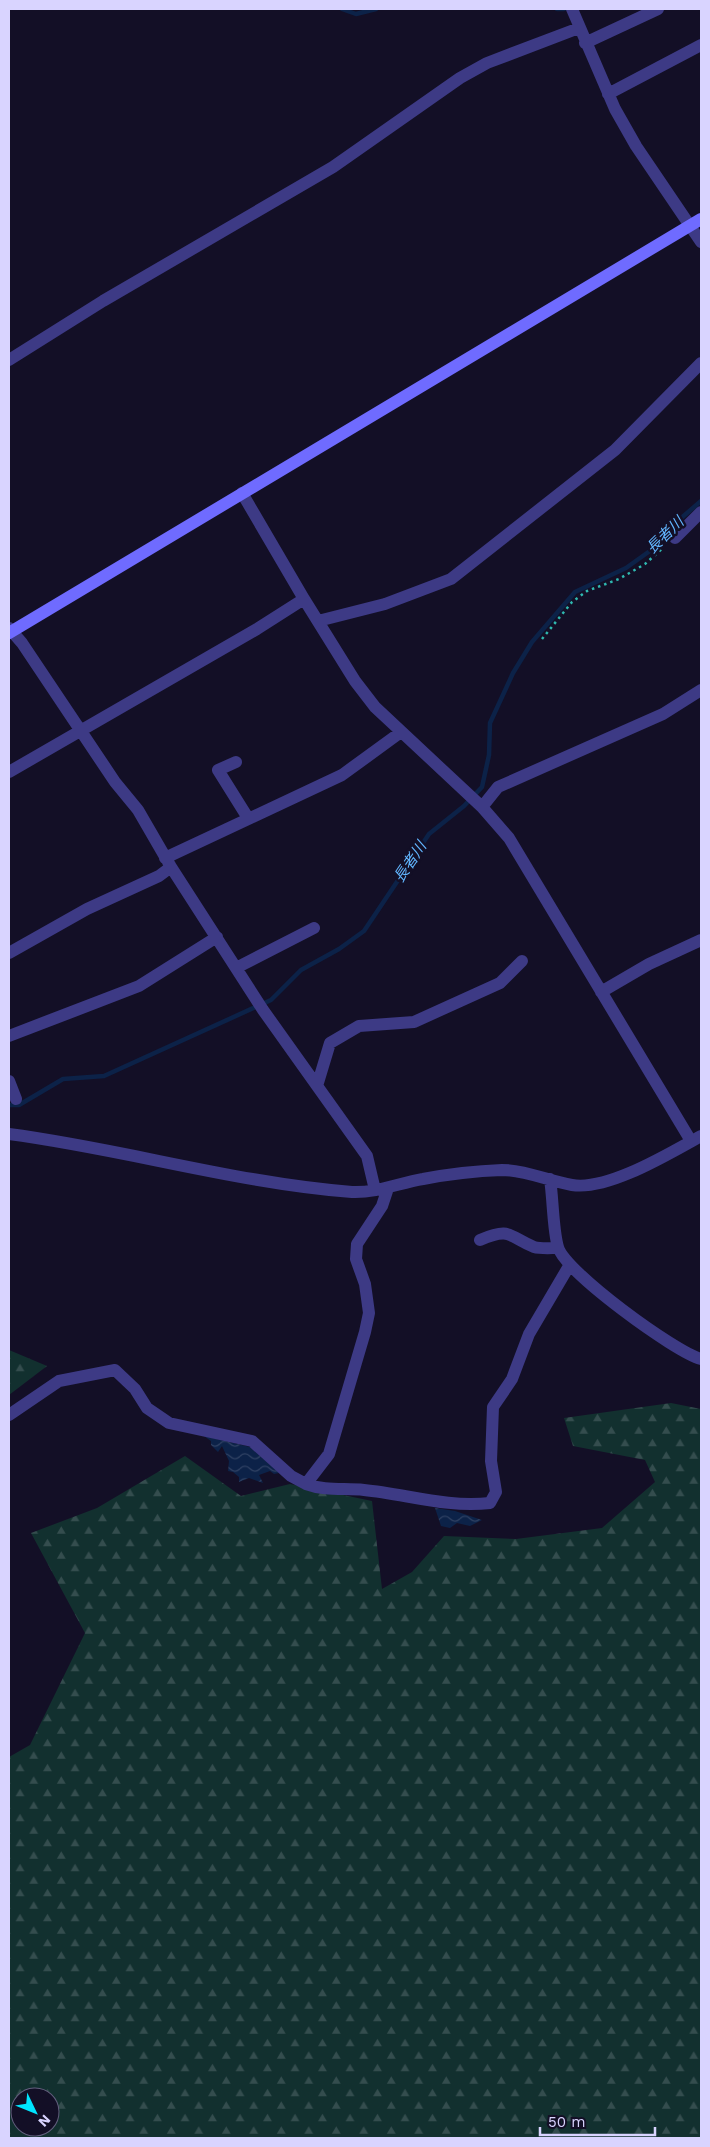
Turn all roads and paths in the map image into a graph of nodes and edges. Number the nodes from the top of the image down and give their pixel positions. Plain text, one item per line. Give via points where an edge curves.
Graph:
1 (572, 9) edge
2 (658, 9) edge
3 (579, 28) junction
4 (585, 43) junction
5 (701, 45) edge
6 (608, 94) junction
7 (696, 223) edge
8 (701, 242) edge
9 (9, 360) edge
10 (701, 363) edge
11 (242, 493) junction
12 (701, 512) edge
13 (675, 538) joint
14 (304, 599) junction
15 (318, 621) junction
16 (10, 631) edge
17 (542, 640) dead end
18 (701, 690) edge
19 (81, 732) junction
20 (401, 732) junction
21 (236, 762) dead end
22 (9, 772) edge
23 (480, 805) junction
24 (248, 818) junction
25 (168, 862) junction
26 (314, 928) dead end
27 (217, 937) junction
28 (701, 940) edge
29 (9, 953) edge
30 (522, 961) dead end
31 (236, 968) junction
32 (602, 992) junction
33 (9, 1036) edge
34 (9, 1081) edge
35 (317, 1086) junction
36 (16, 1099) dead end
37 (9, 1134) edge
38 (696, 1138) edge
39 (550, 1179) junction
40 (388, 1188) junction
41 (375, 1190) junction
42 (480, 1240) dead end
43 (558, 1248) junction
44 (569, 1266) junction
45 (701, 1359) edge
46 (9, 1415) edge
47 (306, 1484) junction

1 - 3 street
2 - 4 street
3 - 4 street
3 - 9 street via 487,62 333,167 103,301
4 - 6 street
5 - 6 street
6 - 7 street via 636,146
7 - 8 street
7 - 11 street
10 - 15 street via 615,450 451,579 385,604
11 - 14 street
11 - 16 street
12 - 13 street
13 - 17 path via 645,564 619,579 587,591 572,602
14 - 15 street
14 - 19 street
15 - 20 street via 360,688
16 - 19 street via 22,643
18 - 23 street via 663,714 498,787
19 - 22 street
19 - 25 street via 138,810
20 - 23 street
20 - 24 street via 342,775
21 - 24 street via 218,770
23 - 32 street via 509,838
24 - 25 street
25 - 27 street
25 - 29 street via 159,876 87,910
26 - 31 street
27 - 31 street
27 - 33 street via 138,986
28 - 32 street via 648,964
30 - 35 street via 500,983 414,1022 358,1026 330,1043
31 - 35 street
32 - 38 street
34 - 36 street
35 - 41 street via 367,1156
37 - 41 street via 71,1142 269,1181 354,1192
38 - 39 street via 653,1163 601,1182 574,1185
39 - 40 street via 504,1170 420,1179
39 - 43 street
40 - 41 street
40 - 47 street via 382,1206 357,1244 356,1259 365,1284 369,1313 365,1332 329,1454
42 - 43 street via 497,1233 512,1234 536,1247
43 - 44 street
44 - 45 street via 658,1337
44 - 47 street via 529,1334 512,1379 493,1407 491,1461 496,1492 490,1503 467,1506
46 - 47 street via 59,1381 115,1370 135,1389 147,1408 169,1423 252,1442 291,1476

